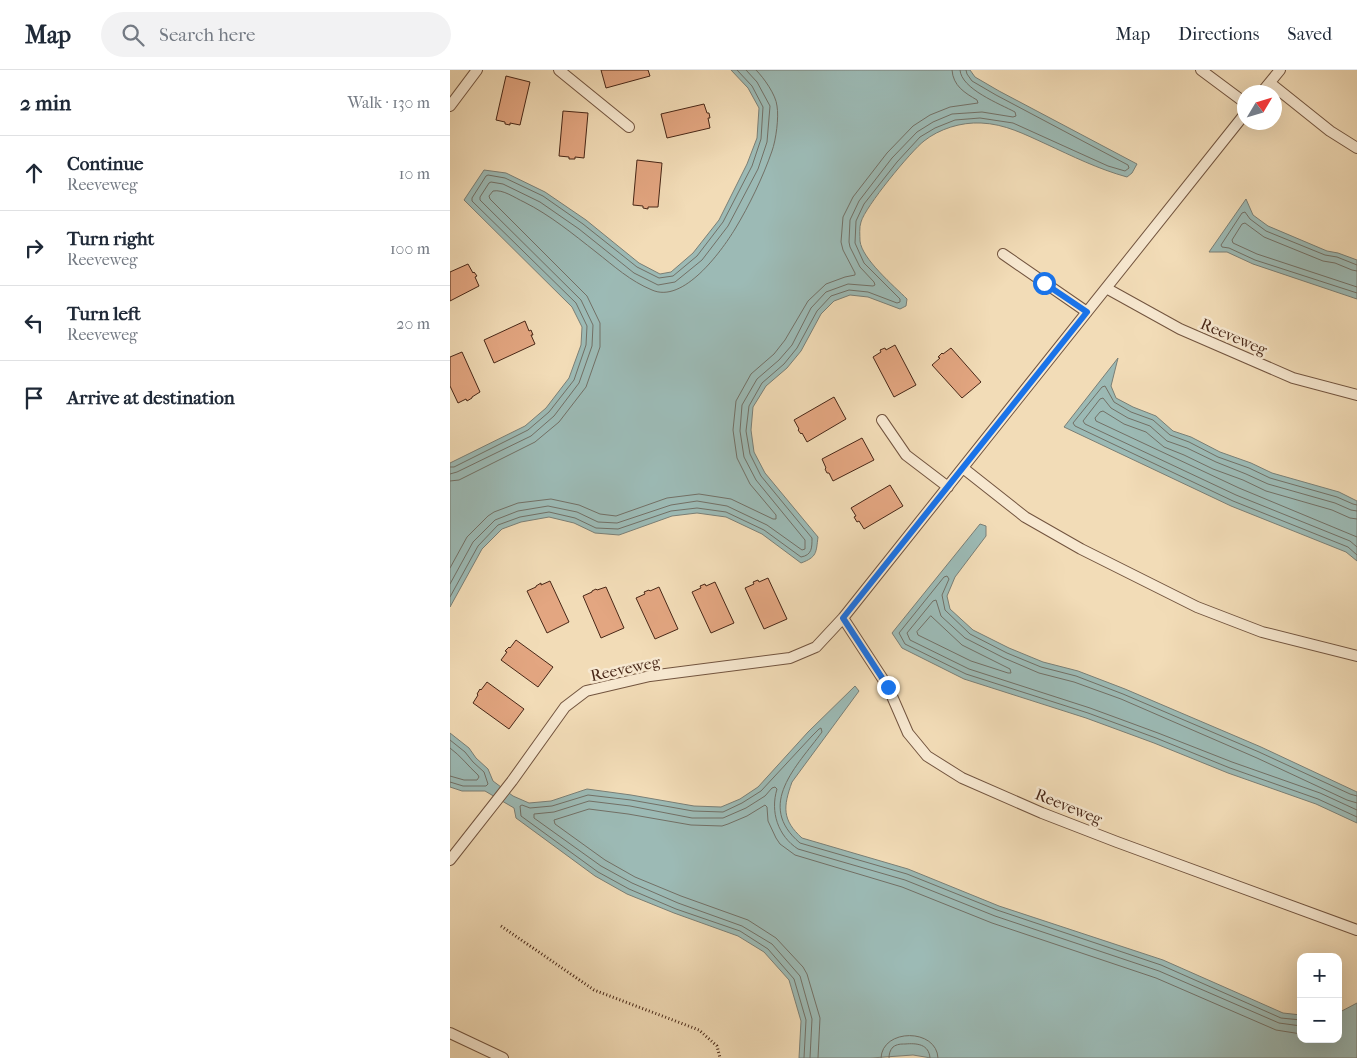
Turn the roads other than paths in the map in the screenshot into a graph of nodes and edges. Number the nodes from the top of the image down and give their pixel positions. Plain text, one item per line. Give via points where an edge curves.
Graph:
1 (477, 70) edge
2 (559, 70) edge
3 (1202, 70) edge
4 (1280, 70) edge
5 (1270, 83) joint
6 (1237, 97) edge
7 (450, 106) edge
8 (1237, 124) edge
9 (629, 127) dead end
10 (1357, 148) edge
11 (1003, 254) dead end
12 (1106, 288) junction
13 (1087, 312) junction
14 (1357, 395) edge
15 (882, 420) dead end
16 (962, 468) junction
17 (948, 487) junction
18 (843, 618) junction
19 (1357, 656) edge
20 (450, 860) edge
21 (1357, 930) edge
22 (450, 1032) edge
23 (503, 1058) edge

1 - 7 lane
2 - 9 lane
3 - 6 lane
4 - 5 lane
5 - 10 lane via 1330,131
8 - 12 lane, Reeveweg
11 - 13 lane
12 - 13 lane, Reeveweg
12 - 14 lane, Reeveweg via 1180,329 1293,378
13 - 16 lane, Reeveweg
15 - 17 lane via 906,454
16 - 17 lane, Reeveweg
16 - 19 lane via 1025,517 1197,608 1262,632
17 - 18 lane, Reeveweg
18 - 20 lane, Reeveweg via 816,646 790,658 650,676 586,691 565,707
18 - 21 lane, Reeveweg via 888,687 908,733 927,756 955,773 1051,816
22 - 23 lane

